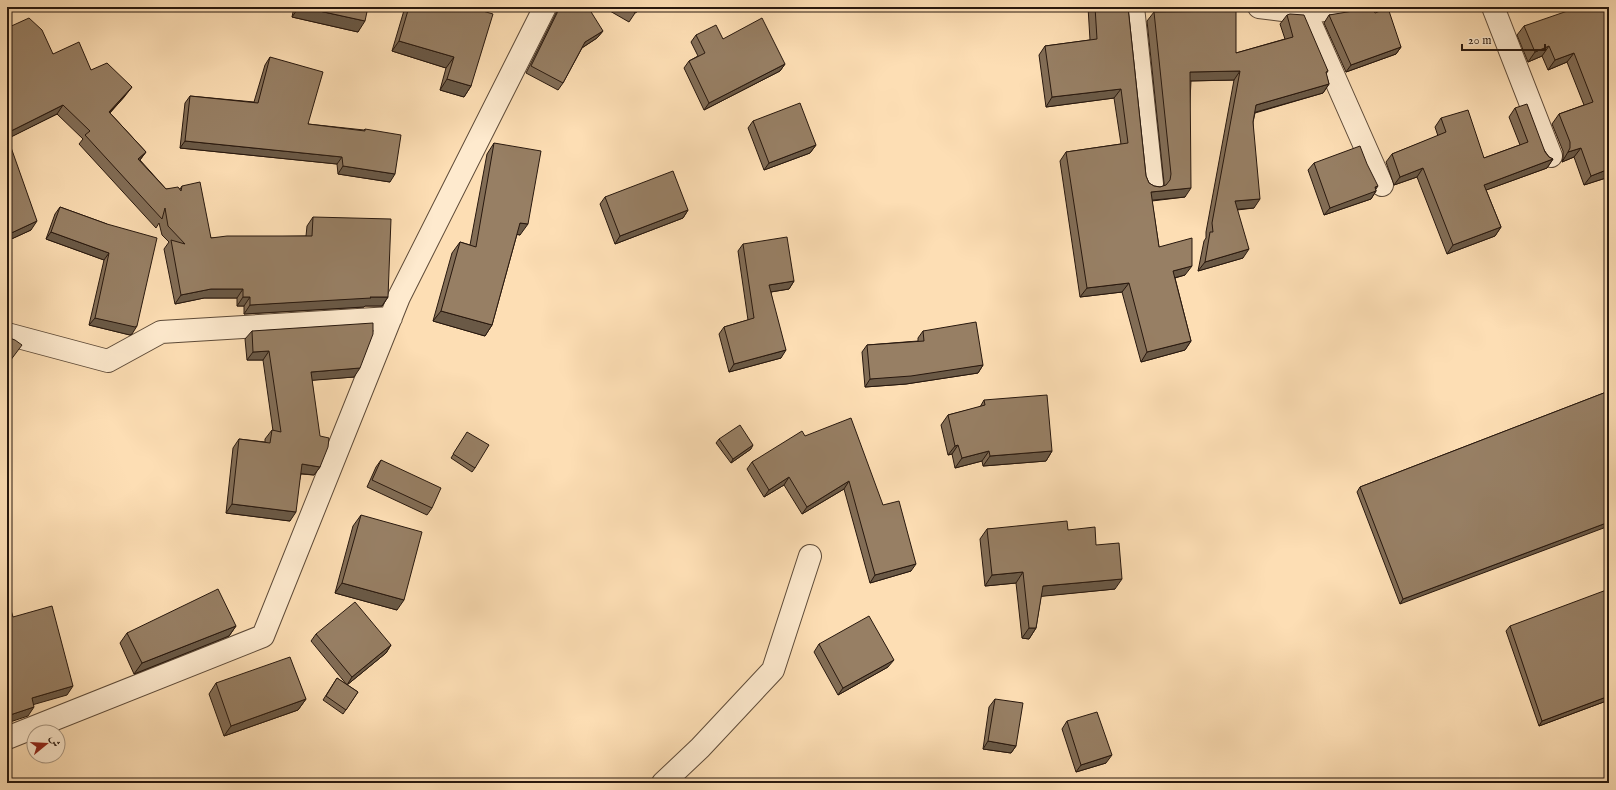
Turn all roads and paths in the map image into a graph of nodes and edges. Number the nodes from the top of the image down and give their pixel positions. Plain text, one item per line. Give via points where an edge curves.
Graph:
1 (544, 7) edge
2 (1133, 7) edge
3 (1259, 7) edge
4 (1344, 7) edge
5 (1493, 7) edge
6 (1306, 13) junction
7 (1551, 156) edge
8 (1152, 184) edge
9 (1382, 185) dead end
10 (391, 318) junction
11 (7, 334) edge
12 (810, 556) dead end
13 (7, 738) edge
14 (663, 783) edge

1 - 10 street via 399,297
2 - 8 street
3 - 6 street
4 - 6 street
5 - 7 street
6 - 9 street
10 - 11 street via 161,332 108,361
10 - 13 street via 263,636
12 - 14 street via 773,670 700,748

